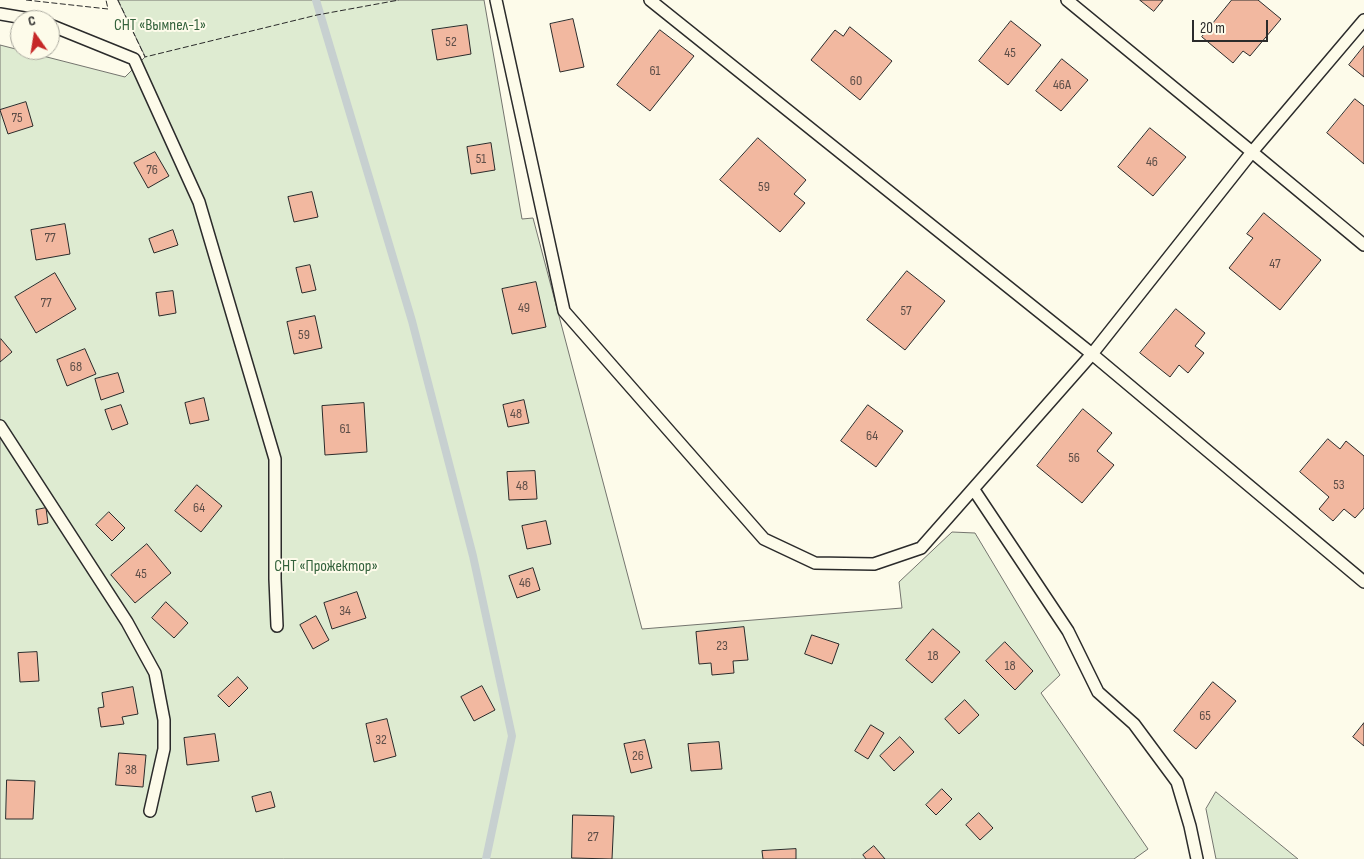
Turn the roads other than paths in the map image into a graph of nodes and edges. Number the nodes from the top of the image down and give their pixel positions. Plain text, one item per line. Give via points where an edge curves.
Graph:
1 (496, 0) edge
2 (650, 0) edge
3 (1067, 0) edge
4 (1364, 20) edge
5 (60, 30) edge
6 (1252, 152) junction
7 (1364, 245) edge
8 (1092, 354) junction
9 (0, 426) edge
10 (974, 490) junction
11 (1364, 582) edge
12 (277, 626) dead end
13 (150, 811) dead end
14 (1197, 859) edge

1 - 10 lane via 564,310 764,539 815,562 874,564 922,548
2 - 8 lane
3 - 6 lane
4 - 6 lane
5 - 12 lane via 134,59 199,202 275,459
6 - 7 lane
6 - 8 lane
8 - 10 lane
8 - 11 lane
9 - 13 lane via 127,622 155,674 164,720 164,748
10 - 14 lane via 1068,631 1098,692 1134,724 1177,782

